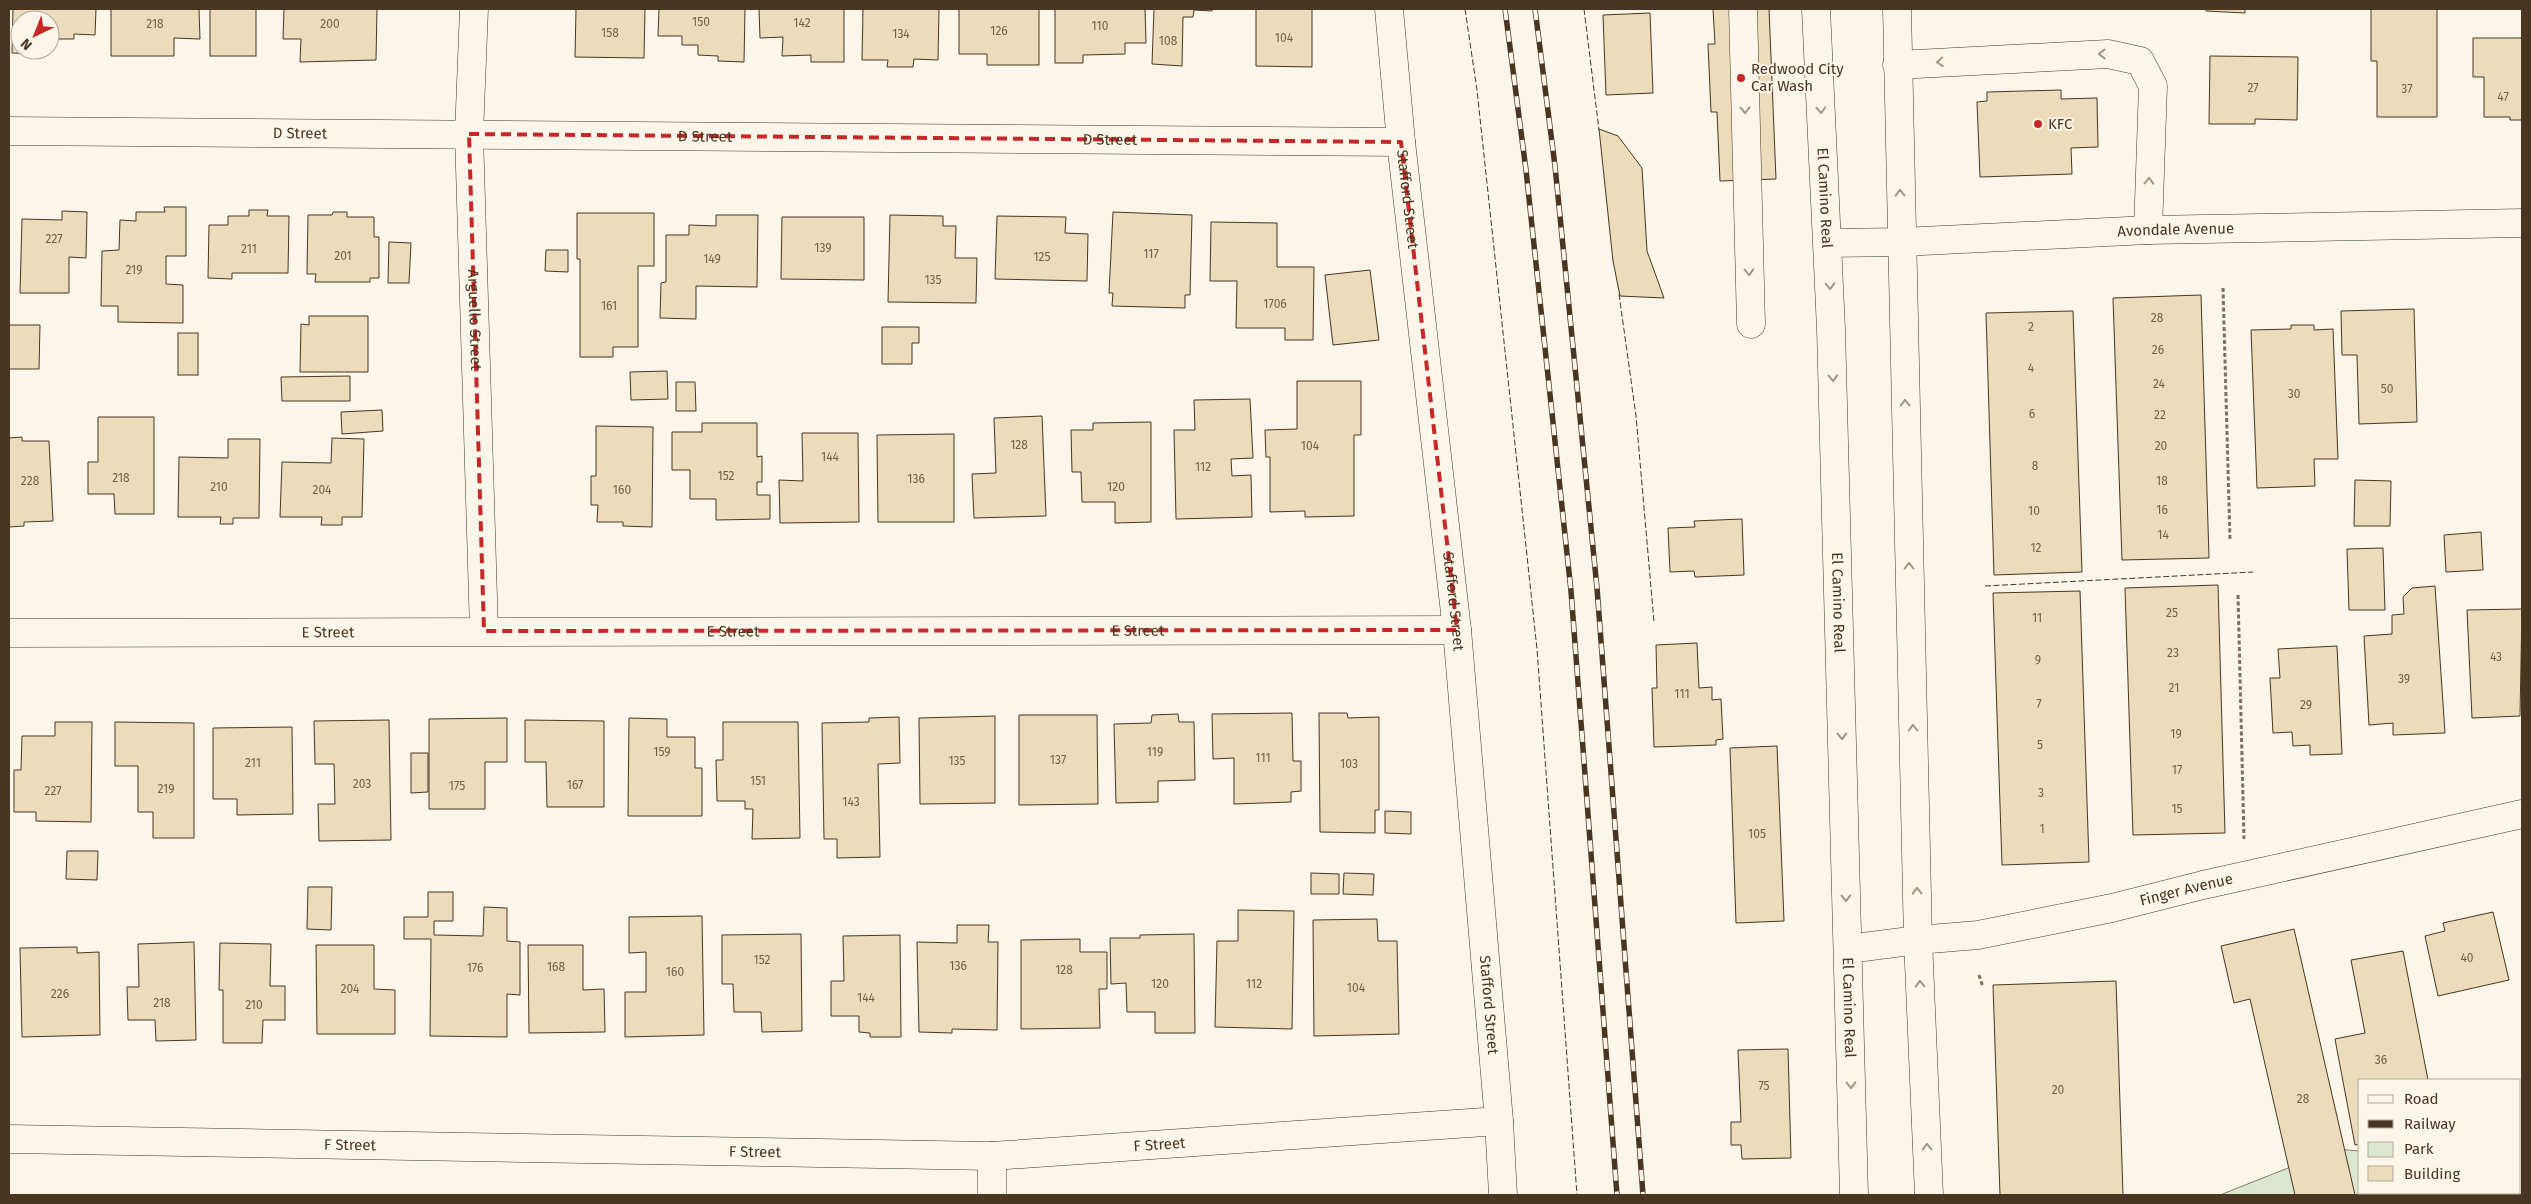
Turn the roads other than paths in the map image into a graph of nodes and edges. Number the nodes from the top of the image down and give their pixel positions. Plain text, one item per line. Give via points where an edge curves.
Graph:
1 (474, 9) edge
2 (1389, 9) edge
3 (1743, 9) edge
4 (1816, 9) edge
5 (1897, 9) edge
6 (1897, 65) junction
7 (9, 131) edge
8 (469, 134) junction
9 (1401, 142) junction
10 (2522, 223) edge
11 (2148, 230) junction
12 (1902, 242) junction
13 (1828, 243) junction
14 (1751, 324) dead end
15 (1458, 630) junction
16 (484, 631) junction
17 (9, 633) edge
18 (2522, 814) edge
19 (1918, 940) junction
20 (1848, 949) junction
21 (1499, 1122) junction
22 (9, 1139) edge
23 (992, 1156) junction
24 (992, 1195) edge
25 (1504, 1195) edge
26 (1854, 1195) edge
27 (1929, 1195) edge

1 - 8 street, Arguello Street
2 - 9 street, Stafford Street
3 -> 14 street
4 -> 13 street, El Camino Real
5 - 6 street
11 -> 6 street via 2153,86 2140,61 2108,54
12 -> 6 street
7 - 8 street, D Street
8 - 9 street, D Street
8 - 16 street, Arguello Street
9 - 15 street, Stafford Street
10 - 11 street, Avondale Avenue
11 - 12 street, Avondale Avenue
12 - 13 street, Avondale Avenue
19 -> 12 street
13 -> 20 street, El Camino Real
15 - 16 street, E Street
15 - 21 street, Stafford Street
16 - 17 street, E Street
18 - 19 street, Finger Avenue via 2203,884 2112,908 1978,935
19 - 20 street, Finger Avenue
27 -> 19 street
20 -> 26 street, El Camino Real
21 - 23 street, F Street
21 - 25 street, Stafford Street
22 - 23 street, F Street
23 - 24 street

